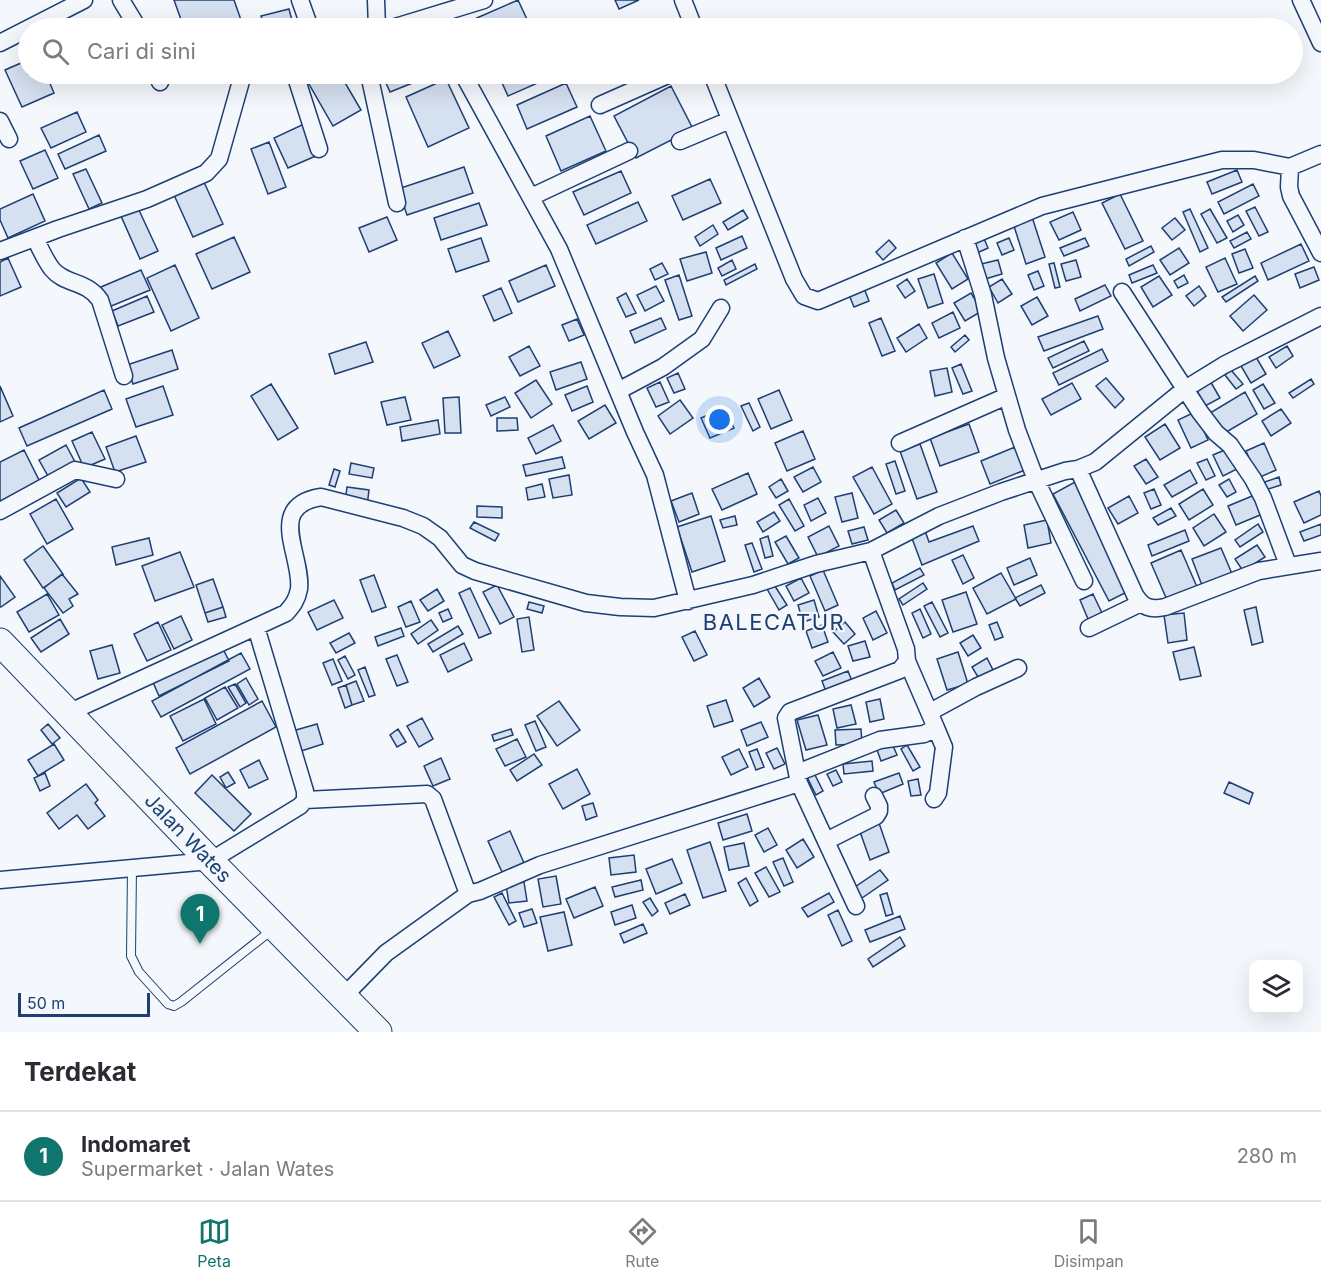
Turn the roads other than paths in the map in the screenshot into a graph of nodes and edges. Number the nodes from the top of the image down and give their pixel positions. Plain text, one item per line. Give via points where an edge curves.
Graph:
1 (84, 0) edge
2 (121, 0) edge
3 (300, 0) edge
4 (376, 0) edge
5 (484, 0) edge
6 (682, 0) edge
7 (1301, 0) edge
8 (49, 18) edge
9 (132, 18) edge
10 (306, 18) edge
11 (377, 18) edge
12 (425, 18) edge
13 (690, 18) edge
14 (18, 34) edge
15 (0, 43) edge
16 (1321, 44) edge
17 (240, 84) edge
18 (298, 84) edge
19 (371, 84) edge
20 (469, 84) edge
21 (647, 84) edge
22 (716, 84) edge
23 (600, 105) dead end
24 (730, 120) junction
25 (0, 121) edge
26 (9, 139) dead end
27 (680, 141) dead end
28 (319, 149) dead end
29 (629, 151) dead end
30 (1321, 154) edge
31 (1290, 167) junction
32 (531, 197) junction
33 (397, 203) dead end
34 (1315, 231) edge
35 (35, 238) junction
36 (965, 238) junction
37 (0, 251) edge
38 (1321, 253) edge
39 (1122, 292) dead end
40 (721, 308) dead end
41 (1321, 316) edge
42 (124, 376) dead end
43 (1185, 390) junction
44 (618, 391) junction
45 (1007, 396) junction
46 (900, 443) dead end
47 (1078, 469) junction
48 (116, 479) dead end
49 (1036, 480) junction
50 (0, 511) edge
51 (871, 551) junction
52 (1321, 561) edge
53 (1288, 565) junction
54 (1084, 581) dead end
55 (688, 601) junction
56 (1141, 603) junction
57 (256, 627) junction
58 (1089, 628) dead end
59 (0, 642) edge
60 (907, 661) junction
61 (1018, 668) dead end
62 (930, 712) junction
63 (68, 713) junction
64 (936, 728) junction
65 (798, 778) junction
66 (874, 796) dead end
67 (934, 799) dead end
68 (305, 800) junction
69 (826, 841) junction
70 (210, 861) junction
71 (132, 867) junction
72 (0, 880) edge
73 (468, 894) junction
74 (856, 906) dead end
75 (276, 927) junction
76 (344, 996) junction
77 (378, 1032) edge

1 - 8 street
2 - 9 street
3 - 10 street
4 - 11 street
5 - 12 street
6 - 13 street
7 - 16 street
14 - 15 street
17 - 35 street via 219,159 206,173 147,199
18 - 28 street
19 - 33 street
20 - 32 street
21 - 23 street
22 - 24 street
24 - 27 street
24 - 36 street via 804,296 818,301
25 - 26 street
29 - 32 street
30 - 31 street
31 - 34 street via 1291,196
31 - 36 street via 1254,160 1222,160 1042,206
32 - 44 street via 559,249
34 - 38 street
35 - 37 street
35 - 42 street via 52,269 93,290 100,300
36 - 45 street
39 - 43 street
40 - 44 street via 702,339 663,367
41 - 43 street via 1224,365
43 - 47 street via 1095,462
43 - 53 street via 1253,479
44 - 55 street via 656,475
45 - 46 street
45 - 49 street
47 - 49 street
47 - 56 street
48 - 50 street via 75,470
49 - 51 street via 939,516
49 - 54 street
51 - 55 street
51 - 60 street
52 - 53 street
53 - 56 street via 1260,571 1165,608 1152,610
55 - 57 street via 654,608 586,603 475,571 462,565 440,538 423,526 321,497 301,504 288,523 299,587 296,602 286,613
56 - 58 street
57 - 63 street
57 - 68 street
59 - 63 highway, Jalan Wates
60 - 62 street
60 - 65 street via 900,670 788,715
61 - 62 street
62 - 64 street
63 - 70 highway, Jalan Wates
64 - 65 street via 924,734 880,740
64 - 67 street via 944,747
65 - 69 street
65 - 73 street via 540,865
66 - 69 street via 879,806 876,816
68 - 70 street
68 - 73 street via 427,794 433,799
69 - 74 street
70 - 71 street
70 - 75 highway, Jalan Wates
71 - 72 street
71 - 75 lane via 131,956 139,972 168,1004 181,1002
73 - 76 street via 386,952
75 - 76 highway, Jalan Wates
76 - 77 highway, Jalan Wates

